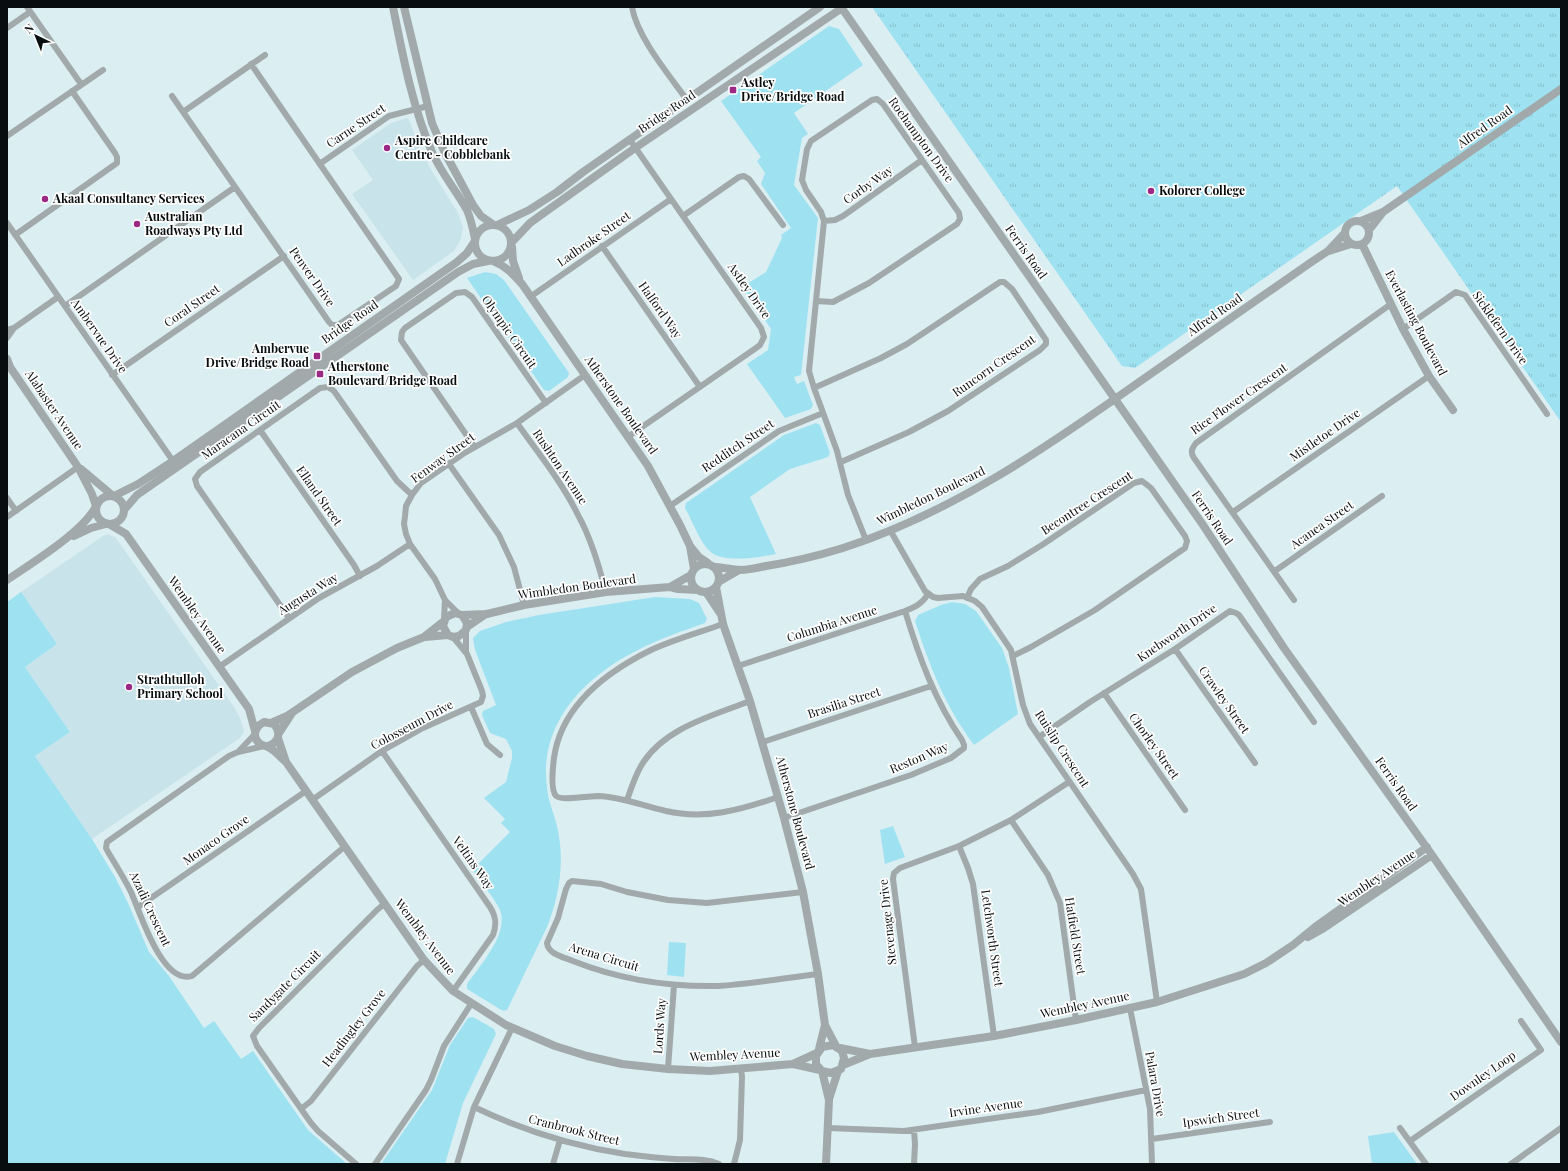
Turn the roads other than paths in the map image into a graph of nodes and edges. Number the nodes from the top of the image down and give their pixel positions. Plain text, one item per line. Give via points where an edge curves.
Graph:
1 (393, 7) edge
2 (404, 7) edge
3 (632, 7) edge
4 (820, 7) edge
5 (842, 8) edge
6 (28, 9) edge
7 (7, 28) edge
8 (265, 55) dead end
9 (251, 64) junction
10 (103, 70) dead end
11 (81, 84) junction
12 (1561, 89) edge
13 (72, 91) junction
14 (172, 96) dead end
15 (687, 100) junction
16 (428, 106) junction
17 (416, 109) junction
18 (183, 112) junction
19 (7, 136) edge
20 (630, 140) junction
21 (635, 148) junction
22 (922, 160) junction
23 (320, 163) junction
24 (236, 187) junction
25 (671, 199) junction
26 (1383, 212) junction
27 (683, 216) junction
28 (824, 221) junction
29 (1361, 221) junction
30 (7, 223) edge
31 (495, 225) junction
32 (783, 225) dead end
33 (1369, 230) junction
34 (1344, 234) junction
35 (15, 235) junction
36 (475, 240) junction
37 (512, 244) junction
38 (1351, 244) junction
39 (1362, 244) junction
40 (602, 246) junction
41 (1328, 251) junction
42 (284, 256) junction
43 (490, 261) junction
44 (522, 284) junction
45 (58, 296) junction
46 (530, 296) junction
47 (816, 300) junction
48 (1391, 304) junction
49 (65, 306) junction
50 (14, 328) junction
51 (1403, 329) junction
52 (7, 330) edge
53 (7, 338) edge
54 (7, 359) edge
55 (8, 366) edge
56 (112, 375) junction
57 (585, 375) junction
58 (1429, 376) junction
59 (700, 387) junction
60 (814, 388) junction
61 (1115, 399) junction
62 (546, 404) junction
63 (1453, 410) dead end
64 (823, 413) junction
65 (1547, 414) dead end
66 (517, 423) junction
67 (260, 430) junction
68 (628, 436) junction
69 (474, 446) junction
70 (173, 462) junction
71 (841, 462) junction
72 (449, 464) junction
73 (78, 467) junction
74 (412, 494) junction
75 (113, 496) junction
76 (1382, 496) dead end
77 (7, 498) edge
78 (670, 506) junction
79 (96, 507) junction
80 (16, 511) junction
81 (124, 512) junction
82 (1233, 512) junction
83 (7, 517) edge
84 (107, 524) junction
85 (890, 530) junction
86 (126, 534) junction
87 (866, 540) junction
88 (410, 544) junction
89 (57, 545) junction
90 (690, 546) junction
91 (712, 565) junction
92 (739, 570) junction
93 (1275, 571) junction
94 (693, 572) junction
95 (360, 576) junction
96 (7, 580) edge
97 (718, 584) junction
98 (670, 587) junction
99 (702, 591) junction
100 (606, 592) junction
101 (928, 594) junction
102 (967, 598) junction
103 (444, 600) junction
104 (1294, 600) dead end
105 (524, 605) junction
106 (905, 611) junction
107 (720, 613) junction
108 (460, 614) junction
109 (487, 614) junction
110 (289, 618) junction
111 (444, 621) junction
112 (723, 624) junction
113 (466, 628) junction
114 (451, 636) junction
115 (424, 637) junction
116 (1175, 649) junction
117 (466, 654) junction
118 (1013, 656) junction
119 (738, 666) junction
120 (219, 667) junction
121 (931, 686) junction
122 (1104, 693) junction
123 (750, 701) junction
124 (471, 707) junction
125 (249, 709) junction
126 (294, 711) junction
127 (1314, 722) dead end
128 (268, 723) junction
129 (255, 732) junction
130 (278, 735) junction
131 (1039, 738) junction
132 (763, 742) junction
133 (266, 746) junction
134 (382, 751) junction
135 (238, 752) junction
136 (500, 755) dead end
137 (286, 762) junction
138 (1255, 763) dead end
139 (1069, 782) junction
140 (306, 791) junction
141 (778, 798) junction
142 (312, 800) junction
143 (627, 800) junction
144 (1185, 810) dead end
145 (784, 818) junction
146 (1010, 820) junction
147 (959, 846) junction
148 (344, 847) junction
149 (1427, 847) junction
150 (1432, 855) junction
151 (803, 892) junction
152 (384, 904) junction
153 (138, 907) junction
154 (1293, 945) junction
155 (424, 960) junction
156 (818, 974) junction
157 (674, 985) junction
158 (453, 991) junction
159 (1157, 1002) junction
160 (471, 1004) junction
161 (1130, 1008) junction
162 (1076, 1020) junction
163 (1521, 1021) dead end
164 (826, 1025) junction
165 (512, 1028) junction
166 (994, 1036) junction
167 (1561, 1042) edge
168 (838, 1047) junction
169 (915, 1047) junction
170 (818, 1051) junction
171 (870, 1054) junction
172 (793, 1064) junction
173 (840, 1068) junction
174 (668, 1069) junction
175 (740, 1069) junction
176 (821, 1070) junction
177 (1146, 1090) junction
178 (829, 1100) junction
179 (474, 1107) junction
180 (301, 1109) junction
181 (1270, 1122) dead end
182 (828, 1128) junction
183 (1400, 1128) dead end
184 (1561, 1128) edge
185 (914, 1130) junction
186 (1152, 1139) junction
187 (560, 1140) junction
188 (1410, 1141) junction
189 (356, 1164) edge
190 (375, 1164) edge
191 (457, 1164) edge
192 (553, 1164) edge
193 (719, 1164) edge
194 (734, 1164) edge
195 (826, 1164) edge
196 (914, 1164) edge
197 (1152, 1164) edge
198 (1426, 1164) edge
199 (1511, 1164) edge

1 - 17 street
2 - 16 street
3 - 15 street via 641,34
4 - 15 street, Bridge Road
5 - 21 street, Bridge Road
5 - 61 street, Ferris Road
6 - 7 street
6 - 11 street
8 - 9 street
9 - 18 street
9 - 23 street, Penver Drive
10 - 11 street
11 - 13 street
12 - 26 street, Alfred Road
13 - 19 street
13 - 35 street via 115,153 117,163
14 - 18 street, Penver Drive
15 - 20 street, Bridge Road
16 - 17 street, Carne Street
16 - 31 street via 444,151 473,205 480,216
17 - 23 street, Carne Street via 389,116
17 - 36 street via 442,171 471,221
18 - 24 street, Penver Drive
20 - 21 street, Astley Drive
20 - 31 street, Bridge Road via 529,210
21 - 25 street, Astley Drive
21 - 37 street, Bridge Road via 530,223
22 - 28 street, Corby Way via 843,216 836,220
22 - 28 street, Roehampton Drive via 883,104 877,99 872,100 816,138 807,149 802,180
22 - 47 street, Roehampton Drive via 959,213 959,222 869,283 833,302
23 - 42 street, Penver Drive via 397,273 399,281 396,286 335,326 329,322
24 - 42 street, Penver Drive
24 - 49 street
25 - 27 street, Astley Drive
25 - 40 street, Ladbroke Street
26 - 29 street, Alfred Road
26 - 33 street, Alfred Road
27 - 32 street via 744,176 749,179
27 - 59 street, Astley Drive via 764,334 760,345
28 - 47 street
29 - 33 street
29 - 34 street via 1349,223
30 - 35 street, Ambervue Drive
31 - 36 street via 482,229
31 - 37 street via 506,229
33 - 39 street via 1368,238
34 - 38 street
34 - 41 street, Alfred Road
35 - 45 street, Ambervue Drive
36 - 43 street via 479,255
36 - 70 street, Bridge Road via 467,253 457,262
37 - 43 street via 508,255 499,261
37 - 44 street, Atherstone Boulevard via 513,261
38 - 39 street
38 - 41 street, Alfred Road
39 - 48 street, Everlasting Boulevard
40 - 46 street, Ladbroke Street
40 - 59 street, Halford Way
41 - 61 street, Alfred Road
42 - 56 street, Coral Street
43 - 44 street, Atherstone Boulevard via 506,268
43 - 81 street, Bridge Road via 473,264 458,272 137,495
44 - 46 street, Atherstone Boulevard
45 - 49 street, Ambervue Drive
45 - 50 street
46 - 57 street, Atherstone Boulevard
47 - 60 street via 809,371
48 - 51 street, Everlasting Boulevard
48 - 82 street, Rice Flower Crescent via 1193,446 1192,455
49 - 56 street, Ambervue Drive
50 - 52 street
50 - 53 street
51 - 58 street, Everlasting Boulevard
51 - 65 street, Sicklefern Drive via 1456,292 1465,295
54 - 55 street, Alabaster Avenue
55 - 73 street, Alabaster Avenue
56 - 70 street, Ambervue Drive
57 - 62 street, Fenway Street
57 - 68 street, Atherstone Boulevard
58 - 63 street, Everlasting Boulevard
58 - 82 street, Mistletoe Drive
59 - 68 street, Astley Drive
60 - 64 street
60 - 71 street, Runcorn Crescent via 907,344 1000,282 1004,282 1012,289 1046,340 1046,344 1040,350 948,411 909,432
61 - 85 street, Wimbledon Boulevard via 986,484
61 - 149 street, Ferris Road via 1203,525 1284,648
62 - 66 street, Fenway Street
62 - 69 street, Olympic Circuit via 472,297 464,292 456,293 405,328 401,340
64 - 71 street
64 - 78 street, Redditch Street via 779,431
66 - 69 street, Fenway Street
66 - 100 street, Rushton Avenue via 579,516
67 - 74 street, Maracana Circuit via 320,388 328,387 334,391 397,481
67 - 95 street, Elland Street
67 - 110 street, Maracana Circuit via 200,472 195,482
68 - 78 street, Atherstone Boulevard
69 - 72 street, Fenway Street
70 - 75 street, Bridge Road
71 - 87 street via 848,495
72 - 74 street, Fenway Street via 421,483
72 - 105 street via 499,534 514,567
73 - 75 street, Alabaster Avenue
73 - 79 street, Alabaster Avenue
73 - 80 street
74 - 88 street, Fenway Street via 406,506 404,524
75 - 79 street via 108,495 100,499
75 - 81 street via 122,503
76 - 93 street, Acanea Street
77 - 80 street
78 - 90 street, Atherstone Boulevard
79 - 84 street via 95,512 99,520
79 - 89 street via 88,519
80 - 83 street
81 - 84 street via 117,522
81 - 86 street, Wembley Avenue
82 - 93 street, Rice Flower Crescent
84 - 86 street, Wembley Avenue
84 - 89 street via 80,532
85 - 87 street, Wimbledon Boulevard
85 - 101 street
86 - 120 street, Wembley Avenue
87 - 92 street, Wimbledon Boulevard via 796,561
88 - 95 street, Augusta Way
88 - 103 street, Fenway Street via 435,579
89 - 96 street
90 - 91 street, Atherstone Boulevard via 699,557
90 - 94 street, Atherstone Boulevard
91 - 92 street, Wimbledon Boulevard
91 - 94 street via 702,564
91 - 97 street via 719,573
92 - 97 street, Wimbledon Boulevard
93 - 104 street, Rice Flower Crescent
94 - 98 street, Wimbledon Boulevard
94 - 99 street via 692,582
95 - 110 street, Augusta Way
97 - 99 street
97 - 107 street, Atherstone Boulevard
98 - 99 street, Wimbledon Boulevard
98 - 100 street, Wimbledon Boulevard
99 - 107 street, Atherstone Boulevard
100 - 105 street, Wimbledon Boulevard
101 - 102 street via 938,598 956,595
101 - 106 street, Columbia Avenue via 924,601
102 - 118 street, Ruislip Crescent via 982,608 1007,642
102 - 118 street, Becontree Crescent via 980,579 1008,566 1134,484 1142,481 1151,488 1185,536 1185,548 1095,610
103 - 108 street, Fenway Street
103 - 111 street, Fenway Street
105 - 109 street, Wimbledon Boulevard
106 - 119 street, Columbia Avenue
106 - 121 street, Reston Way
107 - 112 street, Atherstone Boulevard
108 - 109 street, Wimbledon Boulevard
108 - 111 street via 449,614
108 - 113 street via 466,620
109 - 113 street, Wimbledon Boulevard
110 - 120 street, Augusta Way
111 - 114 street via 444,629
111 - 115 street
112 - 119 street, Atherstone Boulevard
112 - 143 street via 666,644 632,660 597,685 567,718 555,749 552,770 555,795 561,799 597,796
113 - 114 street via 459,636
113 - 117 street, Colosseum Drive
114 - 115 street
114 - 117 street, Colosseum Drive
115 - 126 street via 396,648 352,672
116 - 122 street, Knebworth Drive
116 - 127 street, Knebworth Drive via 1226,613 1236,613
116 - 138 street, Crawley Street
117 - 124 street, Colosseum Drive via 483,696 481,702
118 - 131 street, Ruislip Crescent via 1027,717
119 - 123 street, Atherstone Boulevard
120 - 125 street, Wembley Avenue
121 - 132 street, Brasilia Street
121 - 145 street, Reston Way via 962,740 964,745 961,752 911,775
122 - 131 street, Knebworth Drive
122 - 144 street, Chorley Street
123 - 132 street, Atherstone Boulevard
123 - 143 street via 687,726 666,739 641,766
124 - 134 street, Colosseum Drive via 423,728
124 - 136 street via 487,744
125 - 128 street, Wembley Avenue
125 - 129 street, Wembley Avenue
126 - 128 street
126 - 130 street
128 - 129 street via 258,725
128 - 130 street via 276,727
129 - 133 street via 258,743
129 - 135 street, Azadi Crescent
130 - 133 street via 275,742
130 - 137 street, Wembley Avenue
131 - 139 street, Ruislip Crescent
132 - 141 street, Atherstone Boulevard
133 - 135 street, Azadi Crescent
133 - 137 street, Wembley Avenue
134 - 142 street, Colosseum Drive
134 - 158 street, Veltins Way via 496,919 493,935
135 - 153 street, Azadi Crescent via 107,842 108,852
137 - 140 street, Wembley Avenue
139 - 146 street, Stevenage Drive
139 - 159 street, Ruislip Crescent via 1133,874 1140,889
140 - 142 street, Wembley Avenue
140 - 153 street, Monaco Grove
141 - 143 street via 732,812 696,815 666,812
141 - 145 street, Atherstone Boulevard
142 - 148 street, Wembley Avenue
145 - 151 street, Atherstone Boulevard
146 - 147 street, Stevenage Drive
146 - 162 street, Hatfield Street via 1048,875 1060,903
147 - 166 street, Letchworth Street via 973,884
147 - 169 street, Stevenage Drive via 900,868 893,876
148 - 152 street, Wembley Avenue
148 - 153 street, Azadi Crescent via 188,977 180,975 164,961 149,938
149 - 150 street, Ferris Road
149 - 154 street, Wembley Avenue
150 - 154 street, Wembley Avenue via 1324,928
150 - 167 street, Ferris Road
151 - 156 street, Atherstone Boulevard
151 - 157 street, Arena Circuit via 707,903 680,902 626,892 601,884 569,883 547,943 550,950 582,965
152 - 155 street, Wembley Avenue
152 - 180 street, Sandygate Circuit via 254,1034 253,1039 257,1046
154 - 159 street, Wembley Avenue via 1244,974
155 - 158 street, Wembley Avenue
155 - 180 street, Headingley Grove via 311,1101
156 - 157 street, Arena Circuit via 719,986
156 - 164 street, Atherstone Boulevard
157 - 174 street, Lords Way
158 - 160 street, Wembley Avenue
159 - 161 street, Wembley Avenue
160 - 165 street, Wembley Avenue
160 - 190 street via 444,1046 426,1090
161 - 162 street, Wembley Avenue
161 - 177 street, Palara Drive
162 - 166 street, Wembley Avenue
163 - 188 street, Downley Loop via 1541,1050
164 - 168 street, Atherstone Boulevard
164 - 170 street, Atherstone Boulevard
165 - 174 street, Wembley Avenue via 587,1056 622,1064
165 - 179 street
166 - 169 street, Wembley Avenue
168 - 170 street via 829,1045
168 - 171 street, Wembley Avenue
168 - 173 street via 844,1054
169 - 171 street, Wembley Avenue
170 - 172 street, Wembley Avenue
170 - 176 street via 816,1060
171 - 173 street, Wembley Avenue
172 - 175 street, Wembley Avenue
172 - 176 street, Wembley Avenue
173 - 176 street via 831,1073
173 - 178 street
174 - 175 street, Wembley Avenue
175 - 194 street via 740,1140
176 - 178 street
177 - 185 street, Irvine Avenue via 1038,1112
177 - 186 street, Palara Drive
178 - 182 street
179 - 187 street, Cranbrook Street via 519,1127
179 - 191 street
180 - 189 street, Sandygate Circuit via 318,1131
181 - 186 street, Ipswich Street
182 - 185 street, Irvine Avenue
182 - 195 street
183 - 188 street
184 - 199 street
185 - 196 street
186 - 197 street, Palara Drive
187 - 192 street
187 - 193 street, Cranbrook Street via 626,1154 708,1160
188 - 198 street

